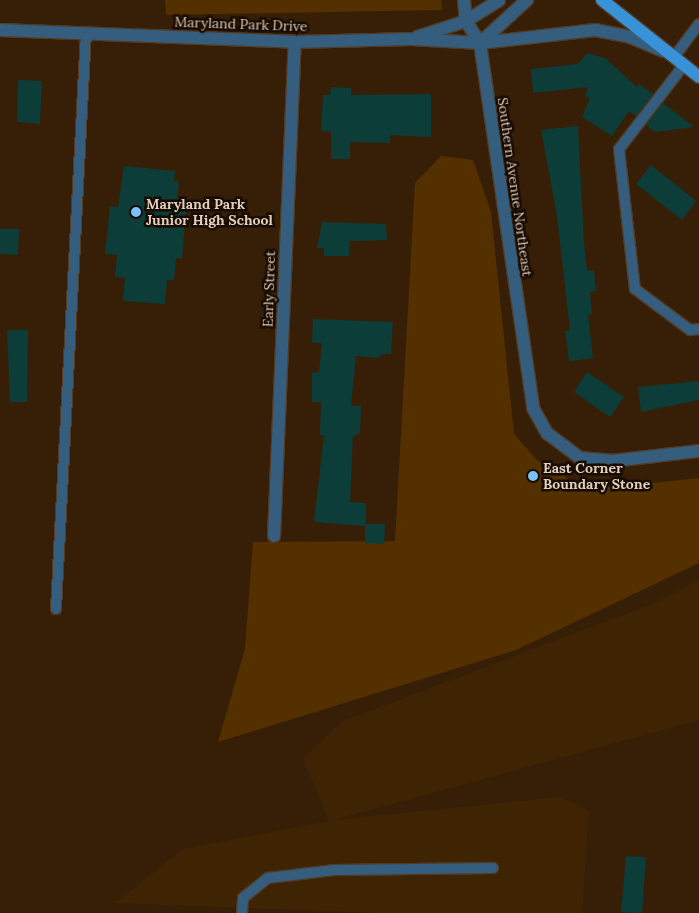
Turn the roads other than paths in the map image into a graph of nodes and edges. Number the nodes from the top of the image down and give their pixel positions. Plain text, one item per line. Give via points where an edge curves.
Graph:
1 (464, 0) edge
2 (498, 0) edge
3 (527, 0) edge
4 (602, 0) edge
5 (466, 21) junction
6 (699, 24) edge
7 (0, 30) edge
8 (86, 33) junction
9 (410, 39) junction
10 (295, 42) junction
11 (480, 43) junction
12 (679, 61) junction
13 (699, 77) edge
14 (699, 329) edge
15 (699, 451) edge
16 (274, 536) dead end
17 (56, 609) dead end
18 (492, 868) dead end
19 (242, 913) edge

1 - 5 street, Southern Avenue Northeast
2 - 5 street
3 - 11 street
4 - 12 main road
5 - 9 street
5 - 11 street, Southern Avenue Northeast
6 - 12 lane
7 - 8 street, Maryland Park Drive
8 - 10 street, Maryland Park Drive
8 - 17 lane
9 - 10 street, Maryland Park Drive
9 - 11 street, Maryland Park Drive
10 - 16 street, Early Street
11 - 12 street, Maryland Park Drive via 595,30 630,37
11 - 15 street, Southern Avenue Northeast via 526,381 547,433 580,458 612,461
12 - 13 main road
12 - 14 lane via 620,149 635,290 690,330
18 - 19 lane via 335,870 268,878 243,898

